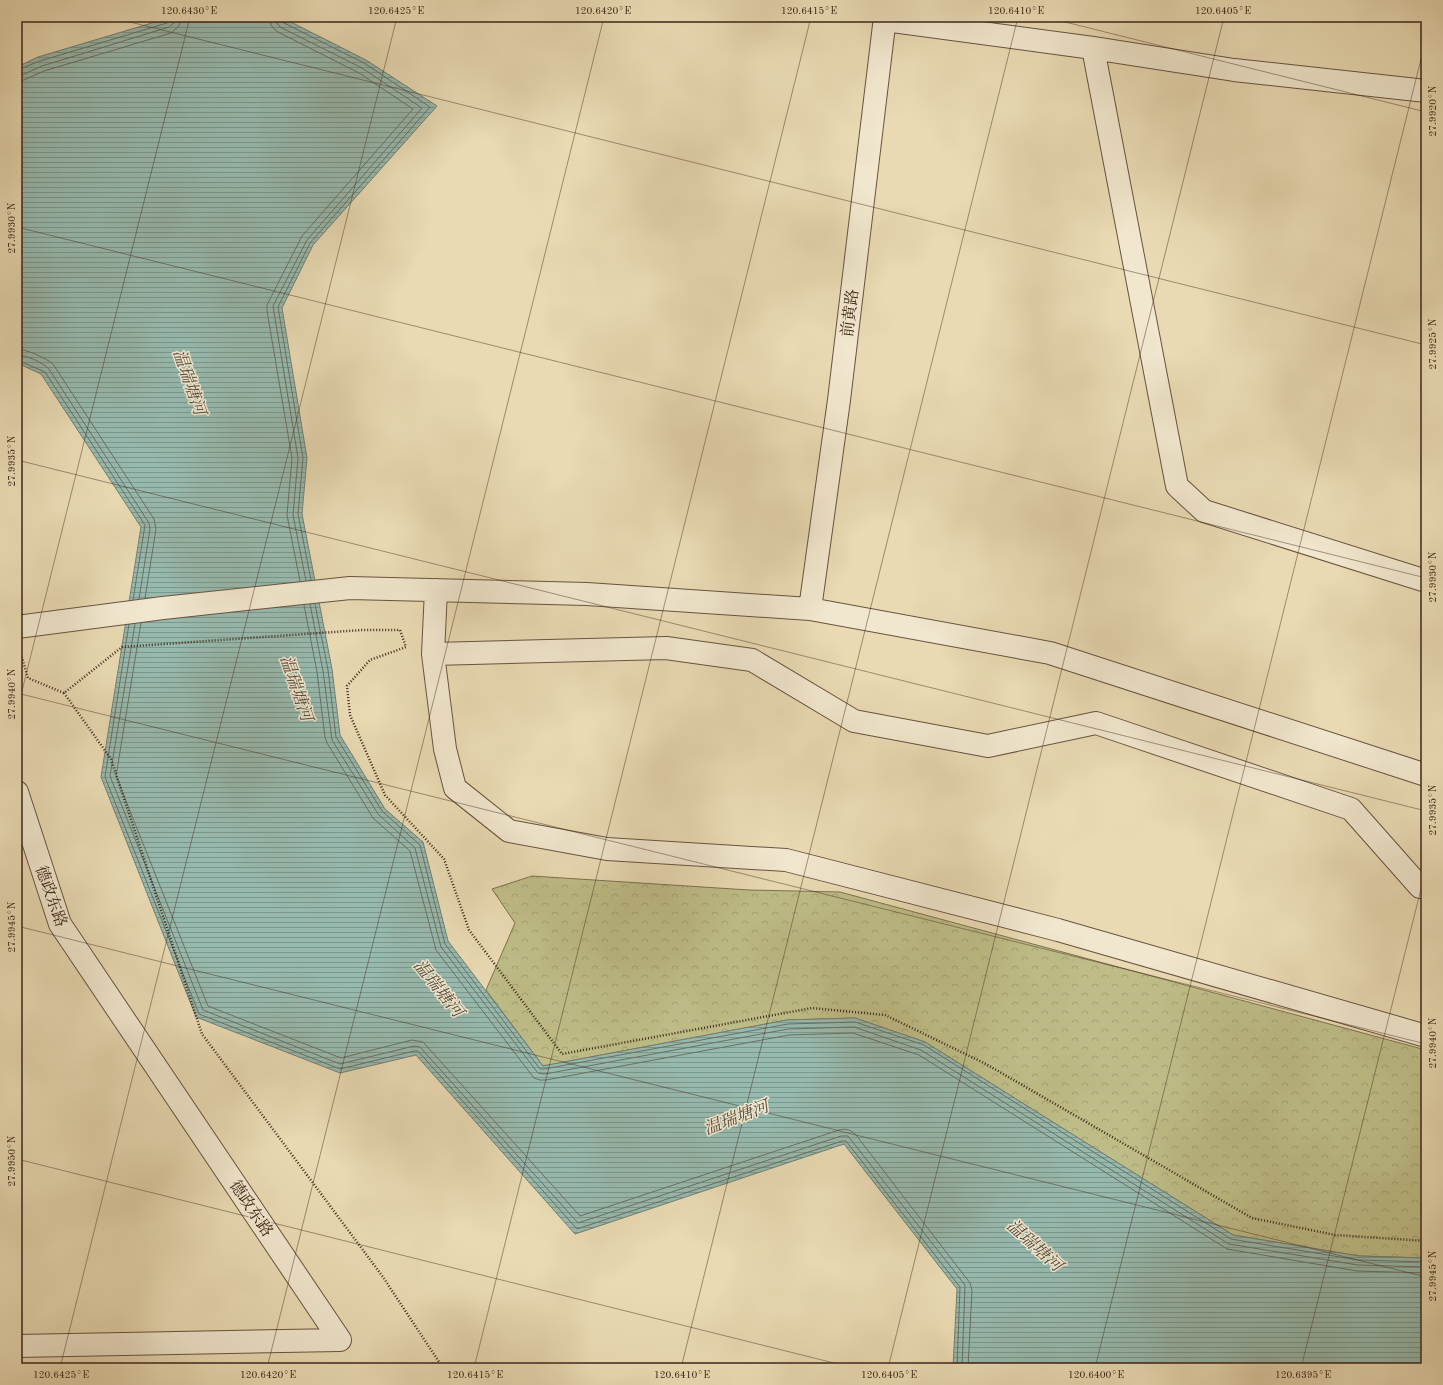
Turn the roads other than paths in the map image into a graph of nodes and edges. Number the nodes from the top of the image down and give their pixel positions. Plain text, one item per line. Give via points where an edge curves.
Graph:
1 (885, 18) edge
2 (1093, 48) junction
3 (1426, 92) edge
4 (1426, 581) edge
5 (436, 590) junction
6 (810, 609) junction
7 (18, 637) edge
8 (433, 654) junction
9 (1426, 775) edge
10 (17, 792) edge
11 (1426, 888) edge
12 (1426, 1036) edge
13 (17, 1346) edge

1 - 2 street
1 - 6 street, 前黄路 via 839,400
2 - 3 street via 1234,70
2 - 4 street via 1177,486 1204,511
5 - 6 street via 587,594
5 - 7 street via 350,588 163,608
5 - 8 street
6 - 9 street via 1050,653
8 - 11 street via 666,648 752,660 854,721 988,746 1096,723 1352,809 1420,887
8 - 12 street via 445,750 454,788 509,831 607,850 786,860 1058,930
10 - 13 street, 德政东路 via 60,924 340,1340

